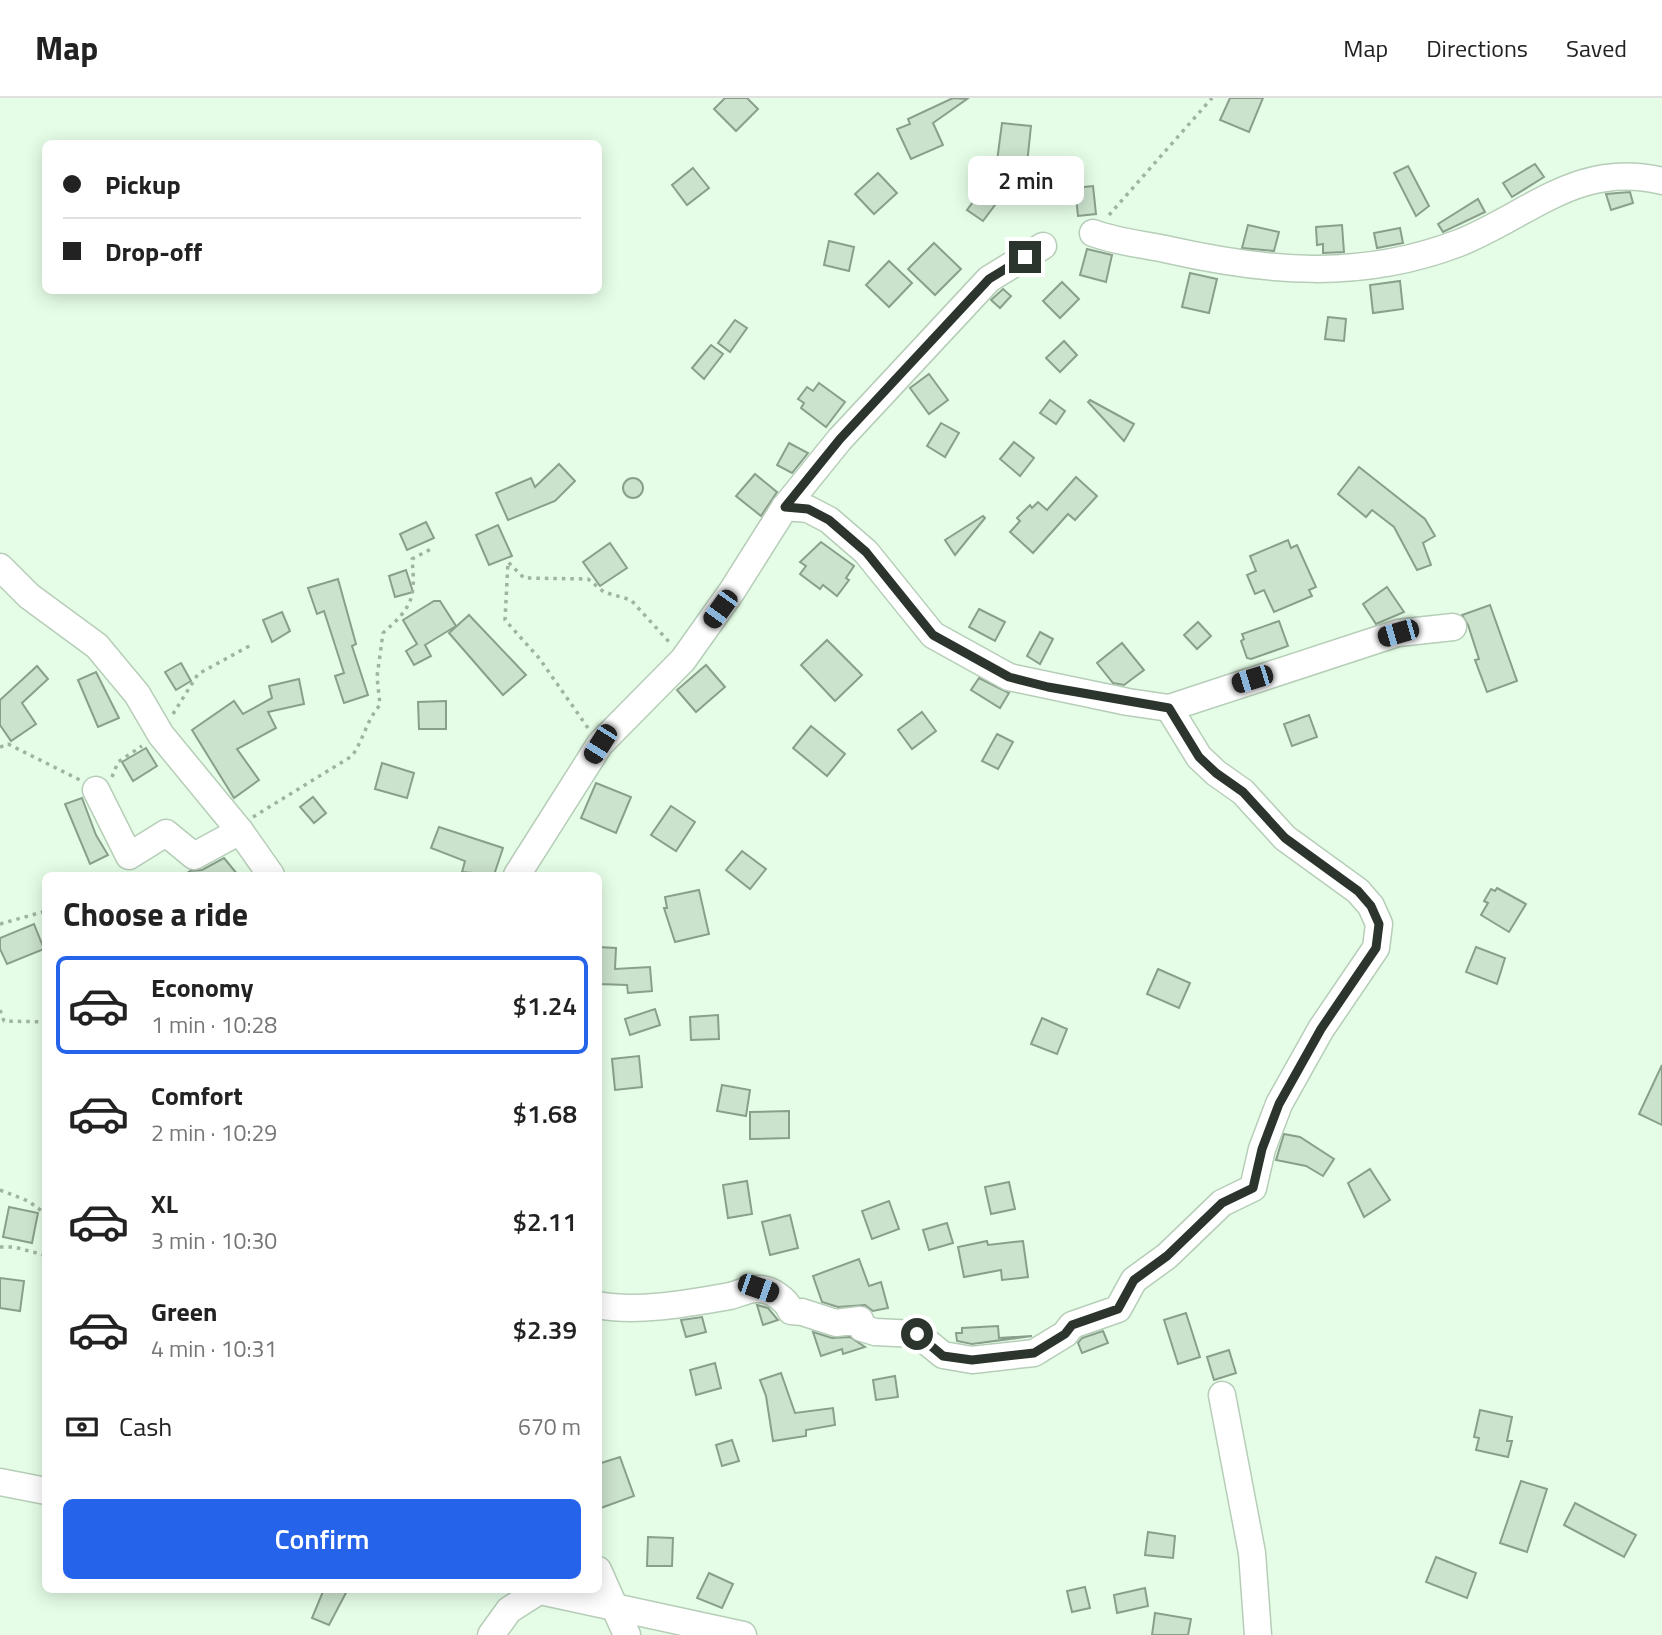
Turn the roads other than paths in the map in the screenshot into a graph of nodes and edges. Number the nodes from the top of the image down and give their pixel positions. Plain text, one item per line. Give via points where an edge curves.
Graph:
1 (1662, 181) edge
2 (1093, 233) road end
3 (1043, 246) dead end
4 (785, 507) junction
5 (0, 567) edge
6 (1453, 627) dead end
7 (1169, 708) junction
8 (96, 790) road end
9 (240, 831) junction
10 (269, 872) edge
11 (519, 872) edge
12 (602, 1306) edge
13 (1222, 1395) dead end
14 (0, 1482) edge
15 (42, 1490) edge
16 (602, 1579) edge
17 (531, 1593) edge
18 (551, 1593) edge
19 (613, 1605) junction
20 (656, 1625) edge
21 (491, 1635) edge
22 (627, 1635) edge
23 (743, 1635) edge
24 (1258, 1635) edge

1 - 2 street via 1643,176 1582,182 1459,242 1387,265 1322,271 1207,260
3 - 4 street via 989,279 840,439
4 - 7 street via 808,509 829,520 866,552 933,635 1009,677
4 - 11 street via 683,660 600,744
5 - 9 street via 29,596 97,646 137,694 161,735
6 - 7 street via 1398,633
7 - 12 street via 1199,757 1243,792 1285,838 1358,891 1379,924 1376,948 1321,1029 1279,1104 1253,1188 1222,1203 1167,1256 1134,1280 1118,1309 1072,1325 1034,1353 972,1360 943,1356 917,1334 875,1332 862,1328 860,1320 836,1323 791,1311 778,1295 758,1288 644,1307
8 - 9 street via 129,856 166,833 194,856
9 - 10 street
13 - 24 street via 1252,1553
14 - 15 street
16 - 19 street
17 - 21 street via 509,1610
18 - 19 street
19 - 20 street
19 - 22 street
20 - 23 street

